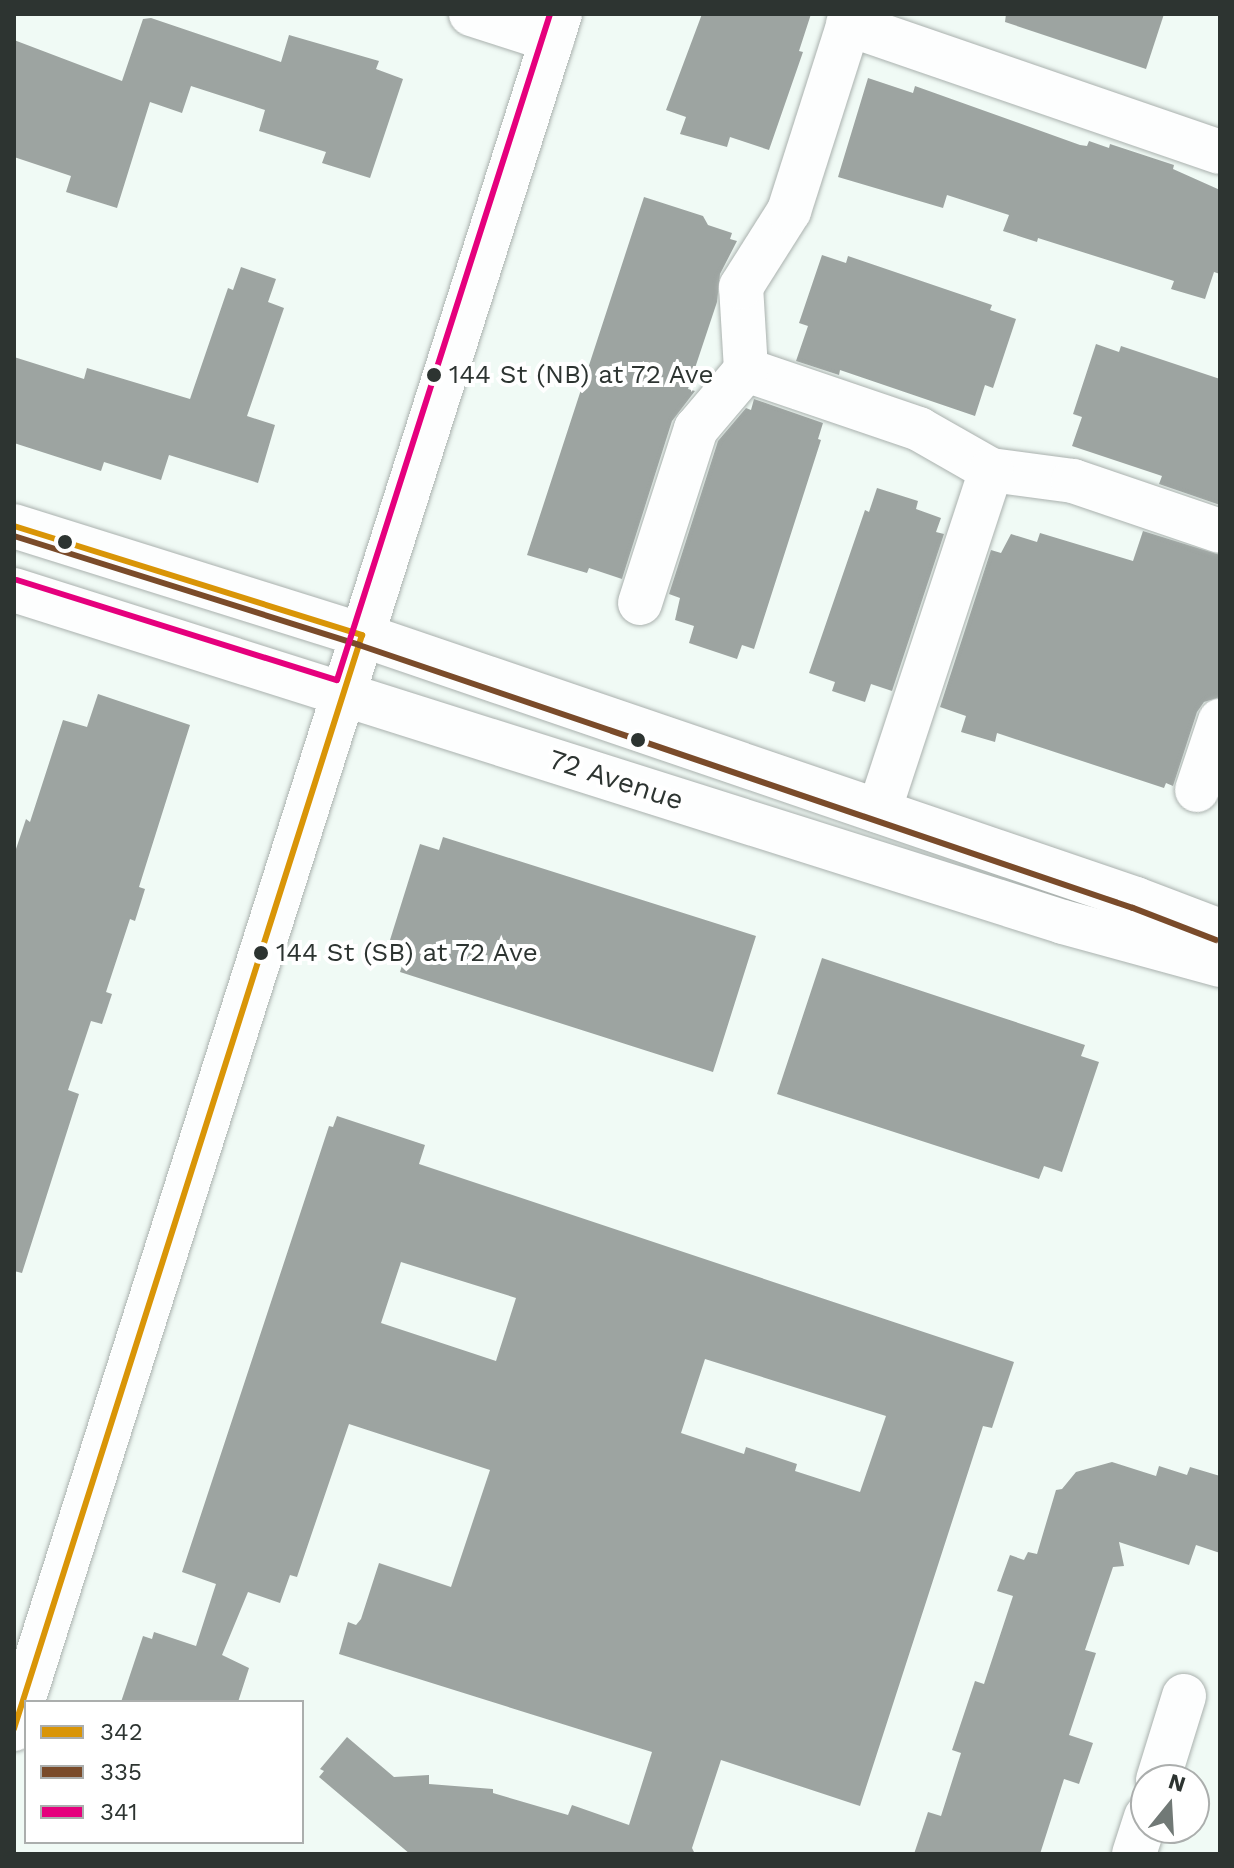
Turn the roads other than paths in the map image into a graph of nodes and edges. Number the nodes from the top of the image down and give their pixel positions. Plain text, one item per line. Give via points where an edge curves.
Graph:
1 (471, 14) edge
2 (850, 19) edge
3 (556, 27) edge
4 (1220, 152) edge
5 (746, 370) junction
6 (991, 470) junction
7 (14, 526) edge
8 (1220, 531) edge
9 (14, 590) edge
10 (640, 603) dead end
11 (362, 635) junction
12 (344, 692) junction
13 (1220, 721) edge
14 (1197, 790) dead end
15 (879, 811) junction
16 (1220, 931) edge
17 (1220, 965) edge
18 (1184, 1696) dead end
19 (14, 1729) edge
20 (1163, 1764) edge

1 - 3 main road
2 - 4 main road
2 - 5 main road via 789,211 741,287
3 - 11 main road
5 - 6 main road via 919,429
5 - 10 main road via 696,429
6 - 8 main road via 1073,481
6 - 15 main road
7 - 11 main road, 72 Avenue
9 - 12 main road, 72 Avenue
11 - 12 main road
11 - 15 main road, 72 Avenue
12 - 17 main road, 72 Avenue via 1063,922
12 - 19 main road
13 - 14 main road
15 - 16 main road, 72 Avenue
18 - 20 main road

